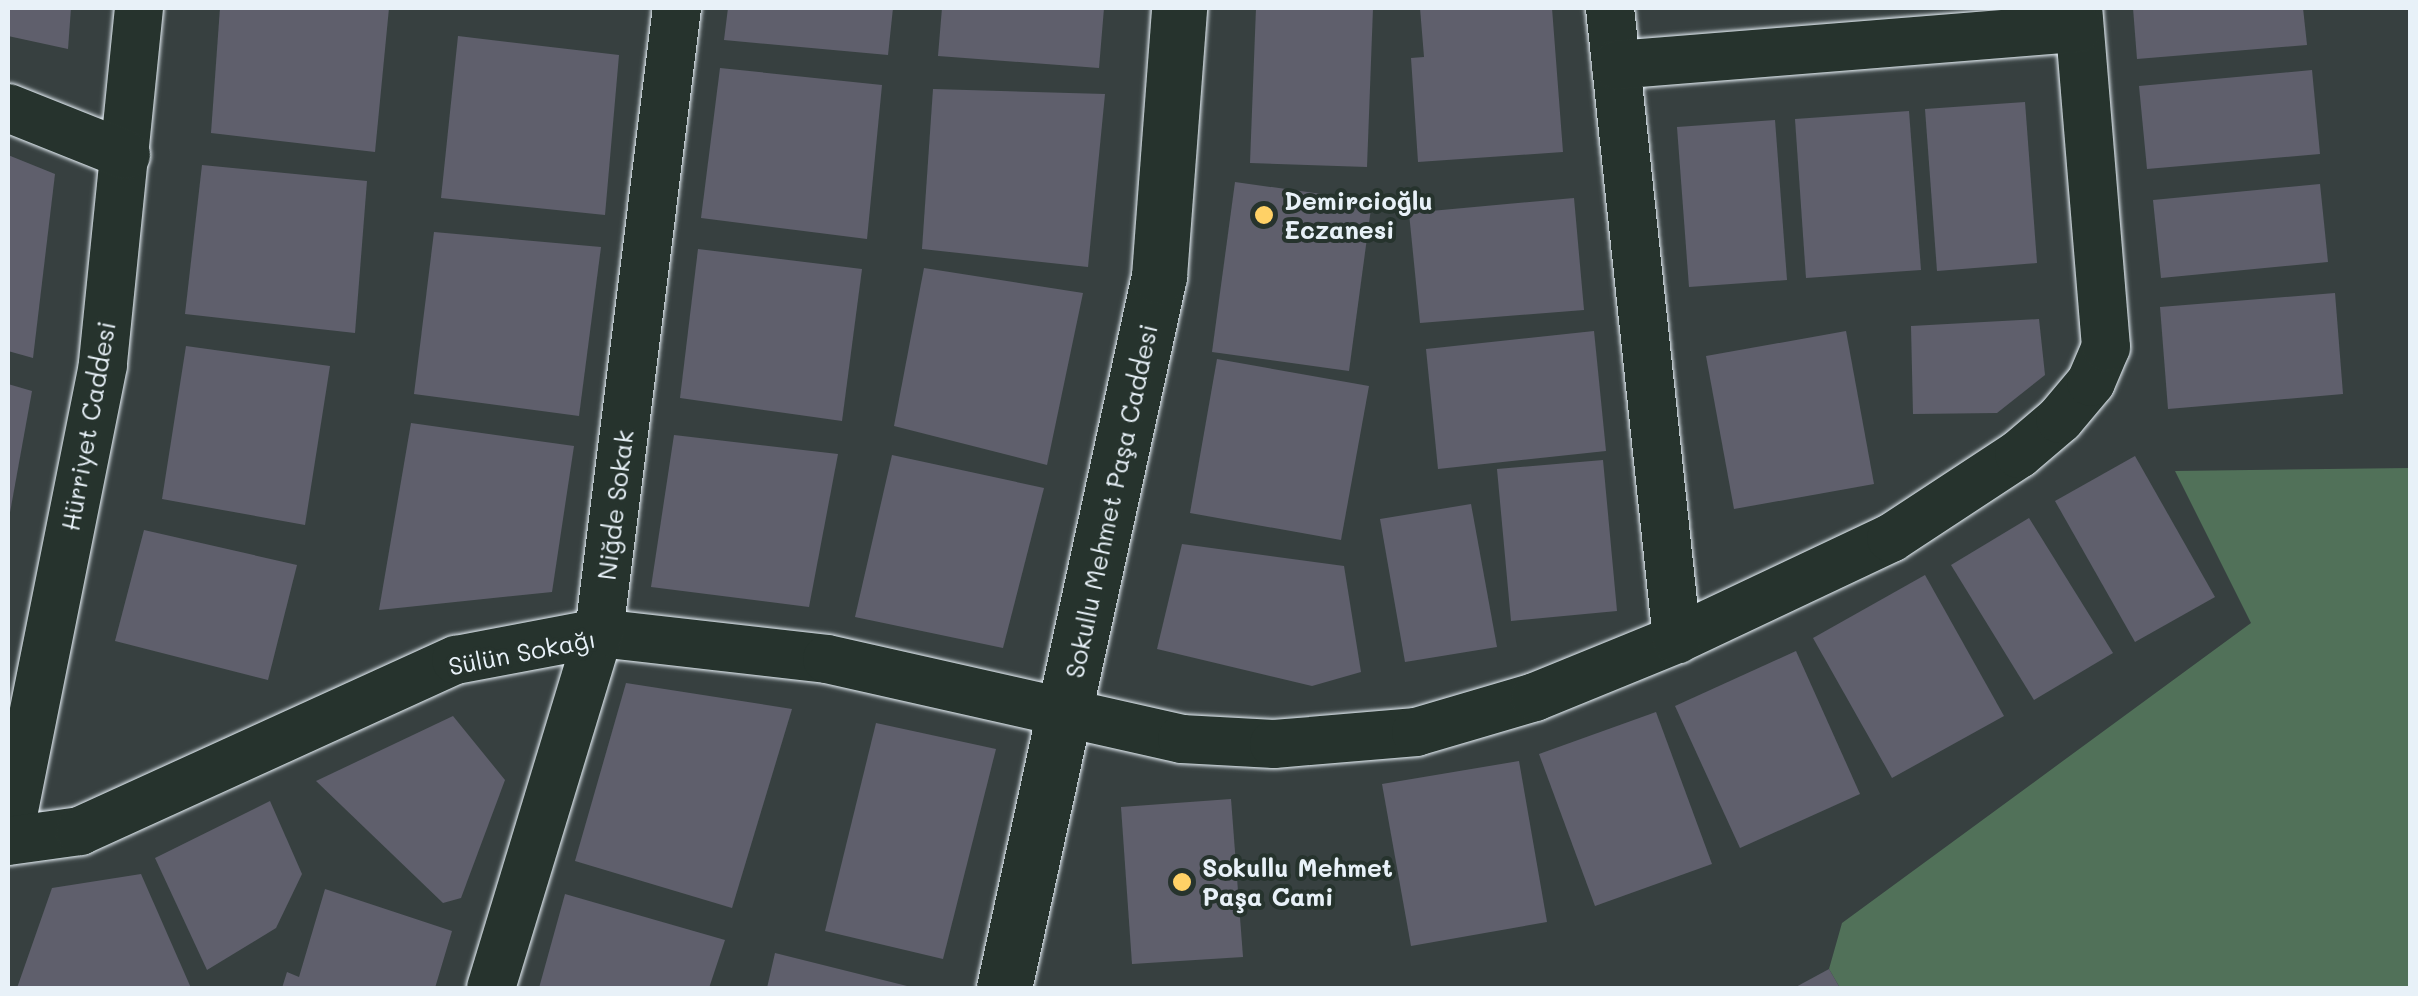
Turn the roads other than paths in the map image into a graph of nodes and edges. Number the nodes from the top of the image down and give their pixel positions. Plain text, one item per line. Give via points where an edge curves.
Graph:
1 (139, 8) edge
2 (677, 8) edge
3 (1179, 8) edge
4 (1610, 8) edge
5 (2079, 18) edge
6 (1616, 66) junction
7 (8, 108) edge
8 (126, 155) junction
9 (598, 633) junction
10 (1677, 639) junction
11 (1065, 713) junction
12 (8, 841) edge
13 (491, 988) edge
14 (1004, 988) edge

1 - 8 street, Hürriyet Caddesi
2 - 9 street, Niğde Sokak
3 - 11 main road, Sokullu Mehmet Paşa Caddesi via 1159,276
4 - 6 street
5 - 6 street
5 - 10 street, Sülün Sokağı via 2106,347 2092,382 2020,454 1891,538
6 - 10 street
7 - 8 street
8 - 12 street, Hürriyet Caddesi via 103,366
9 - 11 street, Sülün Sokağı via 828,658
9 - 12 street, Sülün Sokağı via 456,660 80,831
9 - 13 street, Niğde Sokak
10 - 11 street, Sülün Sokağı via 1534,696 1416,732 1256,743 1182,738
11 - 14 main road, Sokullu Mehmet Paşa Caddesi

